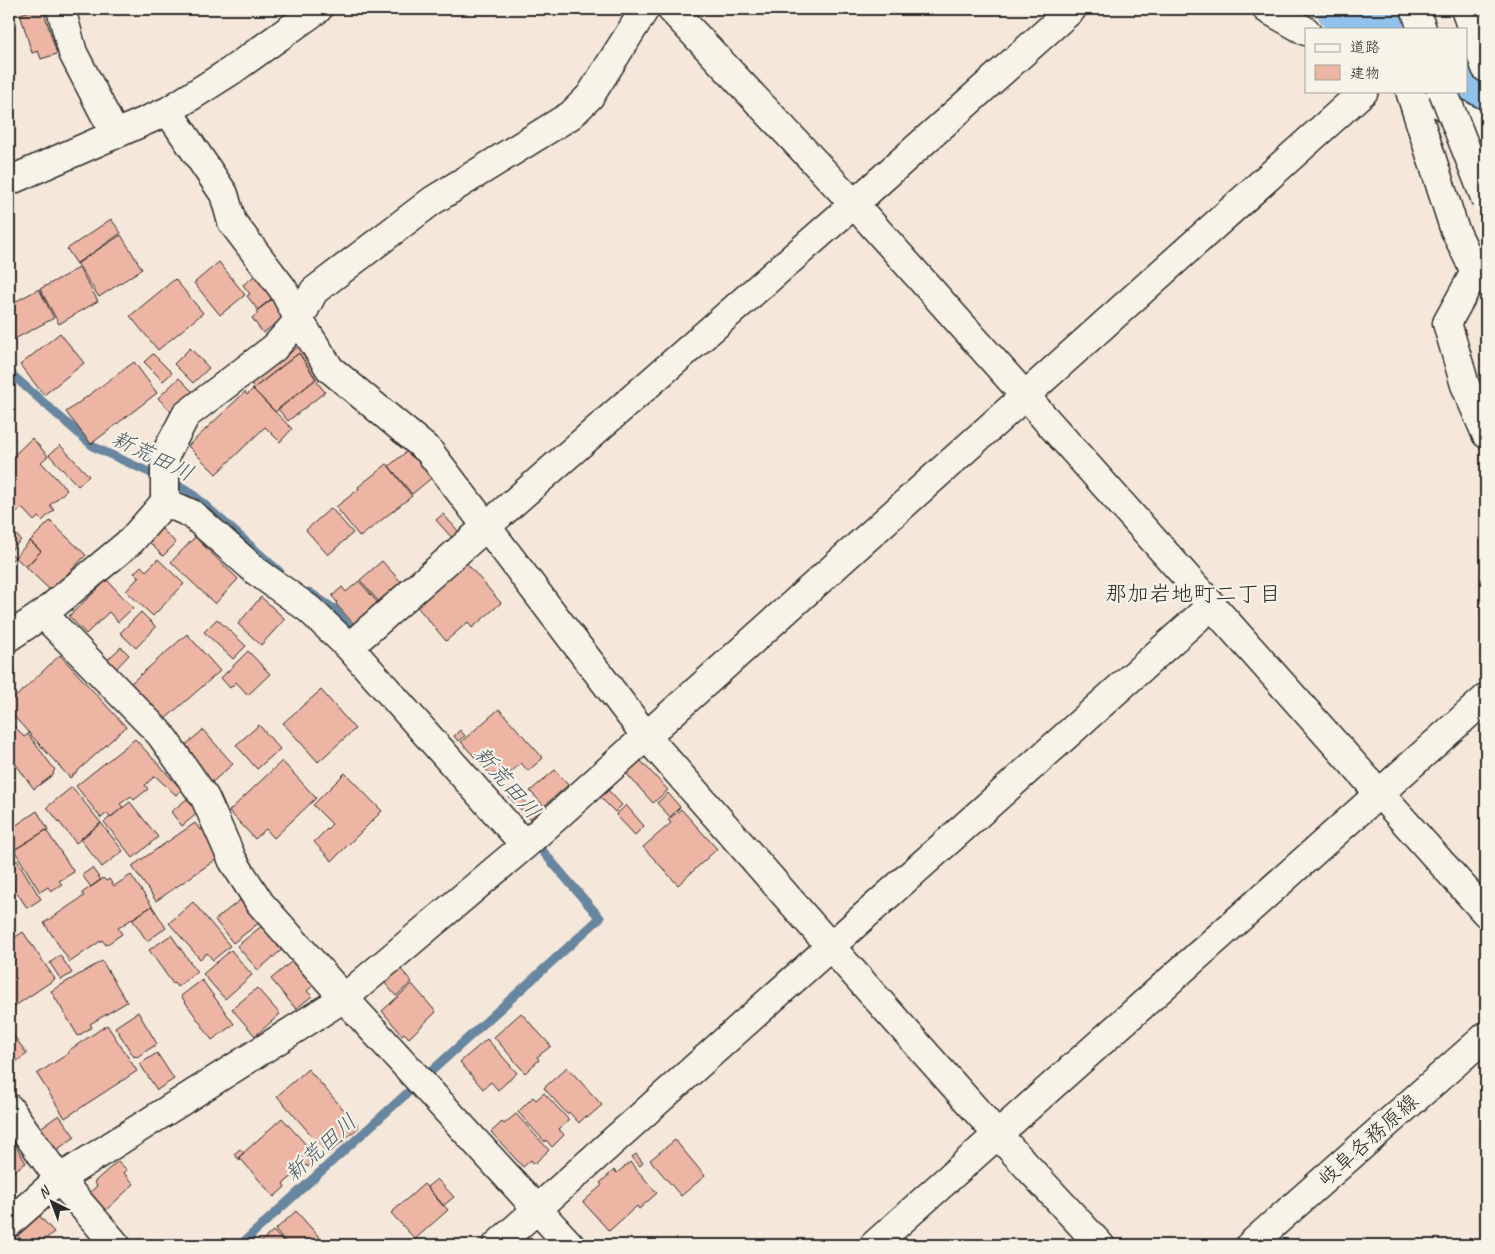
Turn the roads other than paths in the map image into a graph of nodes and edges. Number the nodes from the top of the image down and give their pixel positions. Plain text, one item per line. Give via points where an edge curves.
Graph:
1 (61, 9) edge
2 (318, 9) edge
3 (645, 9) edge
4 (670, 9) edge
5 (1072, 9) edge
6 (1267, 9) edge
7 (1415, 9) edge
8 (1466, 9) edge
9 (1422, 28) edge
10 (1305, 30) edge
11 (1486, 68) edge
12 (1363, 92) edge
13 (1410, 92) edge
14 (1416, 92) edge
15 (1443, 92) edge
16 (168, 111) junction
17 (1486, 129) edge
18 (115, 134) junction
19 (9, 181) edge
20 (1486, 200) edge
21 (854, 204) junction
22 (1480, 270) edge
23 (299, 320) junction
24 (1024, 396) junction
25 (1486, 434) edge
26 (165, 501) junction
27 (487, 527) junction
28 (1212, 604) junction
29 (43, 614) junction
30 (9, 637) edge
31 (350, 646) junction
32 (1486, 698) edge
33 (646, 736) junction
34 (1380, 793) junction
35 (526, 844) junction
36 (1486, 913) edge
37 (830, 946) junction
38 (344, 998) junction
39 (1486, 1036) edge
40 (9, 1108) edge
41 (998, 1135) junction
42 (59, 1179) junction
43 (538, 1209) junction
44 (9, 1223) edge
45 (116, 1245) edge
46 (497, 1245) edge
47 (570, 1245) edge
48 (874, 1245) edge
49 (1100, 1245) edge
50 (1250, 1245) edge

1 - 18 main road via 73,53
2 - 16 main road
3 - 23 main road via 590,96 571,115 432,201 314,291
4 - 21 main road
5 - 21 main road
6 - 10 main road
7 - 9 main road
8 - 11 main road
12 - 24 main road
13 - 22 main road via 1454,228
14 - 17 main road
15 - 20 main road, bridge
16 - 18 main road
16 - 23 main road via 224,194 232,222 283,290
18 - 19 main road
21 - 24 main road
21 - 27 main road
22 - 25 main road via 1446,324
23 - 26 main road via 274,348 186,416 165,455
23 - 27 main road via 330,369 429,451
24 - 28 main road
24 - 33 main road
26 - 29 main road via 131,541
26 - 31 main road via 192,514 256,571 309,609
27 - 31 main road
27 - 33 main road
28 - 34 main road
28 - 37 main road
29 - 30 main road
29 - 38 main road via 161,735 205,798 233,861 260,903
31 - 35 main road
32 - 34 main road
33 - 35 main road
33 - 37 main road
34 - 36 main road
34 - 41 main road
35 - 38 main road
37 - 41 main road
37 - 43 main road
38 - 42 main road
38 - 43 main road
39 - 50 main road, 岐阜各務原線
40 - 42 main road
41 - 48 main road
41 - 49 main road
42 - 44 main road
42 - 45 main road
43 - 46 main road
43 - 47 main road

